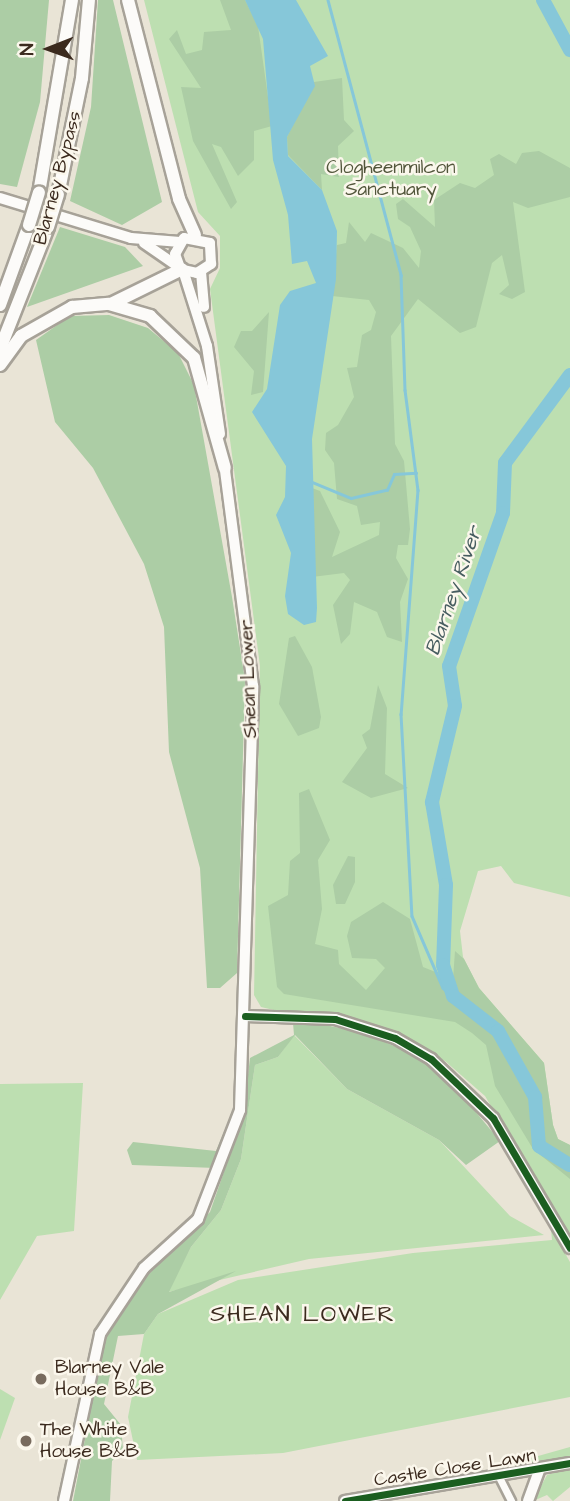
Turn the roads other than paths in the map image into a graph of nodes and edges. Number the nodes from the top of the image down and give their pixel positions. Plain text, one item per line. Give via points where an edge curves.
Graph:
1 (72, 0) edge
2 (89, 0) edge
3 (128, 0) edge
4 (0, 198) edge
5 (195, 235) junction
6 (131, 237) junction
7 (180, 242) junction
8 (181, 268) junction
9 (201, 272) junction
10 (0, 304) edge
11 (109, 304) junction
12 (207, 346) junction
13 (0, 349) edge
14 (0, 365) edge
15 (225, 468) junction
16 (245, 1016) junction
17 (570, 1248) edge
18 (570, 1462) edge
19 (539, 1470) junction
20 (499, 1477) junction
21 (368, 1499) edge
22 (64, 1501) edge
23 (345, 1501) edge
24 (510, 1501) edge
25 (528, 1501) edge

1 - 10 highway, Blarney Bypass, bridge via 39,193
2 - 13 highway, Blarney Bypass, bridge via 82,78 58,195
3 - 5 highway via 179,199
4 - 6 main road
5 - 7 main road
5 - 9 main road, Shean Lower via 214,253
6 - 7 main road
6 - 8 main road
7 - 8 main road
8 - 9 main road
8 - 11 highway
8 - 12 main road, Shean Lower
9 - 12 main road, Shean Lower
11 - 14 highway via 72,307 34,325
11 - 15 highway via 150,316 188,350 202,375
12 - 15 main road, Shean Lower
15 - 16 main road, Shean Lower via 252,662
16 - 17 main road via 335,1019 396,1038 431,1059 493,1118
16 - 22 main road, Shean Lower via 240,1110 221,1171 198,1219 144,1268 100,1334
18 - 19 main road, Castle Close Lawn
19 - 20 main road, Castle Close Lawn
19 - 25 main road
20 - 21 main road, Castle Close Lawn
20 - 24 street
21 - 23 main road, Castle Close Lawn

